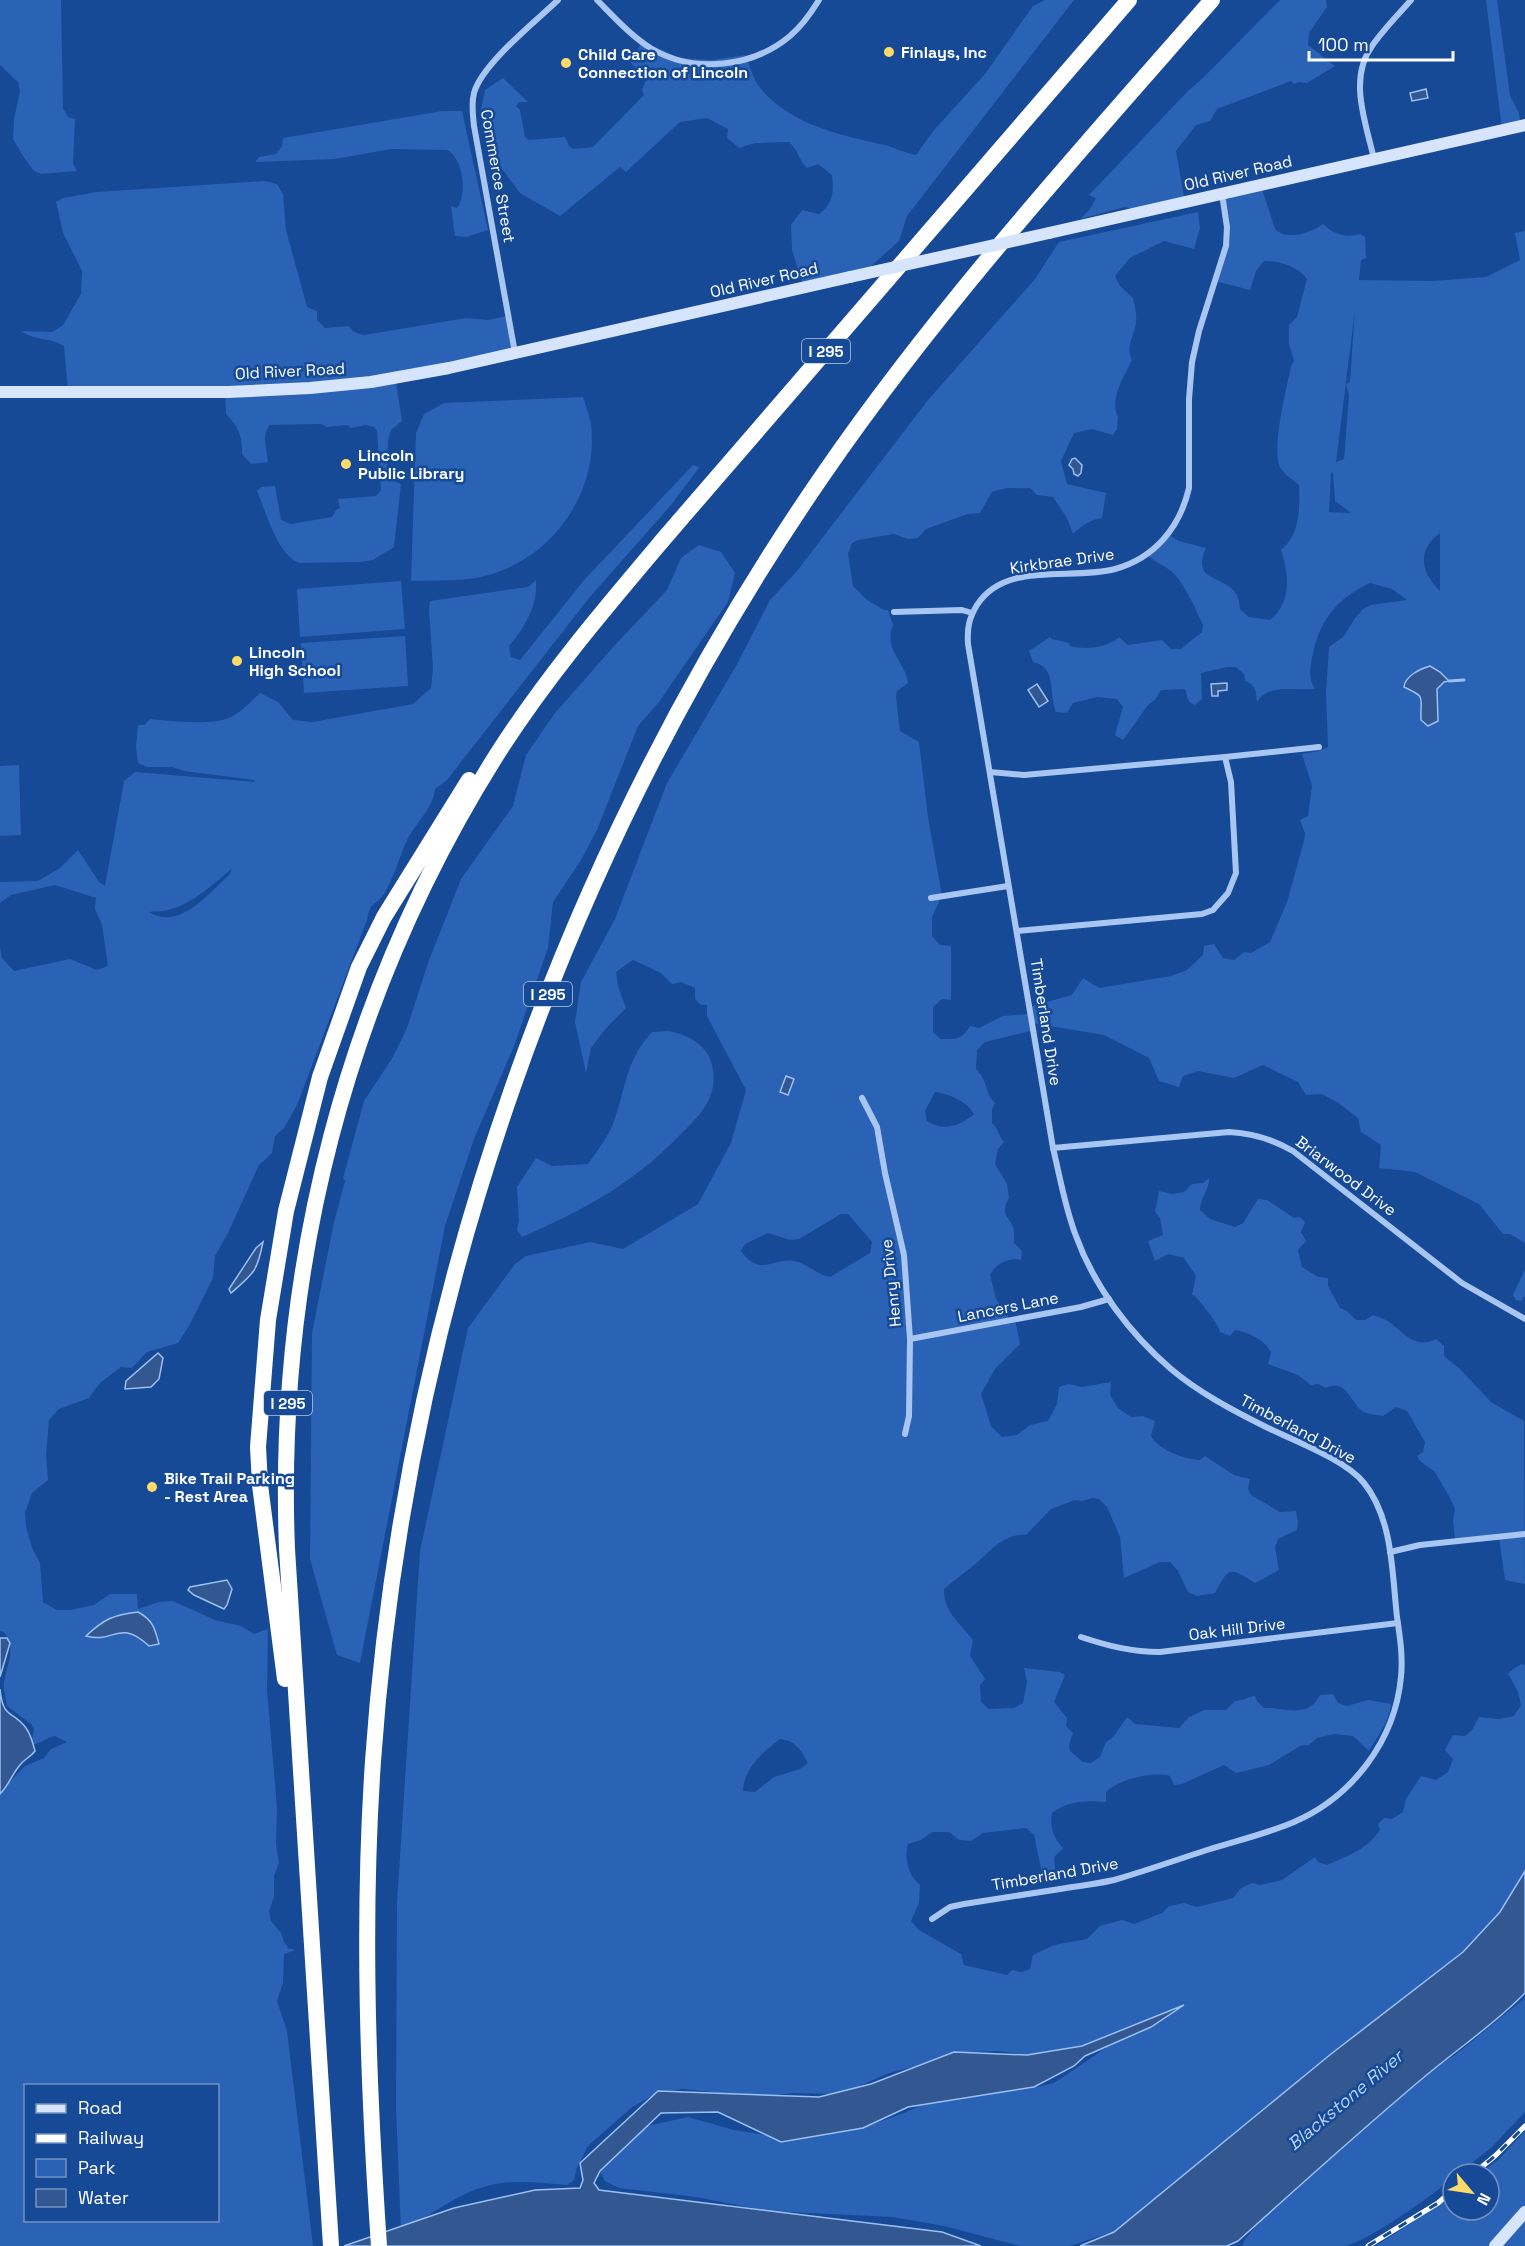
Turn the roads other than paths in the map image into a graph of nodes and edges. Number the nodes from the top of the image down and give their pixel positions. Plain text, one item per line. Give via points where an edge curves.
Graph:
1 (558, 0) edge
2 (597, 0) edge
3 (819, 0) edge
4 (1122, 0) edge
5 (1129, 0) edge
6 (1212, 0) edge
7 (1411, 0) edge
8 (1098, 36) junction
9 (1525, 125) edge
10 (1374, 159) junction
11 (1222, 193) junction
12 (515, 352) junction
13 (0, 392) edge
14 (894, 612) dead end
15 (972, 613) junction
16 (557, 669) junction
17 (1318, 747) dead end
18 (1225, 757) junction
19 (990, 772) junction
20 (1008, 886) junction
21 (932, 898) dead end
22 (1017, 932) junction
23 (862, 1098) dead end
24 (1053, 1148) junction
25 (1109, 1299) junction
26 (1525, 1319) edge
27 (910, 1339) junction
28 (905, 1434) dead end
29 (1525, 1534) edge
30 (1390, 1552) junction
31 (1398, 1623) junction
32 (1081, 1637) dead end
33 (303, 1826) junction
34 (932, 1919) dead end
35 (1525, 2212) edge
36 (331, 2246) edge
37 (379, 2246) edge
38 (1495, 2246) edge

1 - 12 street, Commerce Street via 488,68 472,99
2 - 3 street via 653,50 677,59 712,64 741,60 776,46 799,28
4 - 8 highway
5 - 8 highway, I 295
6 - 37 highway, I 295 via 949,307 804,503 731,621 664,741 603,865 549,992 491,1154 453,1286 423,1409 393,1579 376,1727 367,1888 367,2037
7 - 10 street via 1372,46 1361,72 1360,95
8 - 16 highway, I 295 via 667,535
9 - 10 main road, Old River Road
10 - 11 main road, Old River Road
11 - 12 main road, Old River Road, bridge
11 - 15 street, Kirkbrae Drive via 1226,246 1192,362 1189,488 1175,525 1158,546 1135,561 1114,570 1010,580 982,597
12 - 13 main road, Old River Road via 408,376 310,388
14 - 15 street
15 - 19 street via 968,644
16 - 33 highway, I 295 via 467,804 404,928 350,1070 314,1204 296,1306 286,1446 287,1549
16 - 33 highway via 489,750 370,943 322,1069 291,1188 268,1320 258,1458
17 - 18 street
18 - 19 street via 1024,775
18 - 22 street via 1231,782 1236,873 1228,893 1213,909 1202,914
19 - 20 street, Timberland Drive
20 - 21 street
20 - 22 street, Timberland Drive
22 - 24 street, Timberland Drive
23 - 27 street, Henry Drive via 877,1127 903,1245
24 - 25 street, Timberland Drive via 1077,1239
24 - 26 street, Briarwood Drive via 1230,1132 1269,1139 1293,1151 1462,1283
25 - 27 street, Lancers Lane
25 - 30 street, Timberland Drive via 1153,1352 1190,1383 1261,1425 1341,1464 1362,1480 1374,1498
27 - 28 street, Henry Drive via 909,1416
29 - 30 street
30 - 31 street, Timberland Drive
31 - 32 street, Oak Hill Drive via 1160,1652 1114,1648
31 - 34 street, Timberland Drive via 1401,1676 1388,1726 1358,1777 1324,1806 1293,1822 1112,1880 950,1907
33 - 36 highway, I 295
35 - 38 main road

